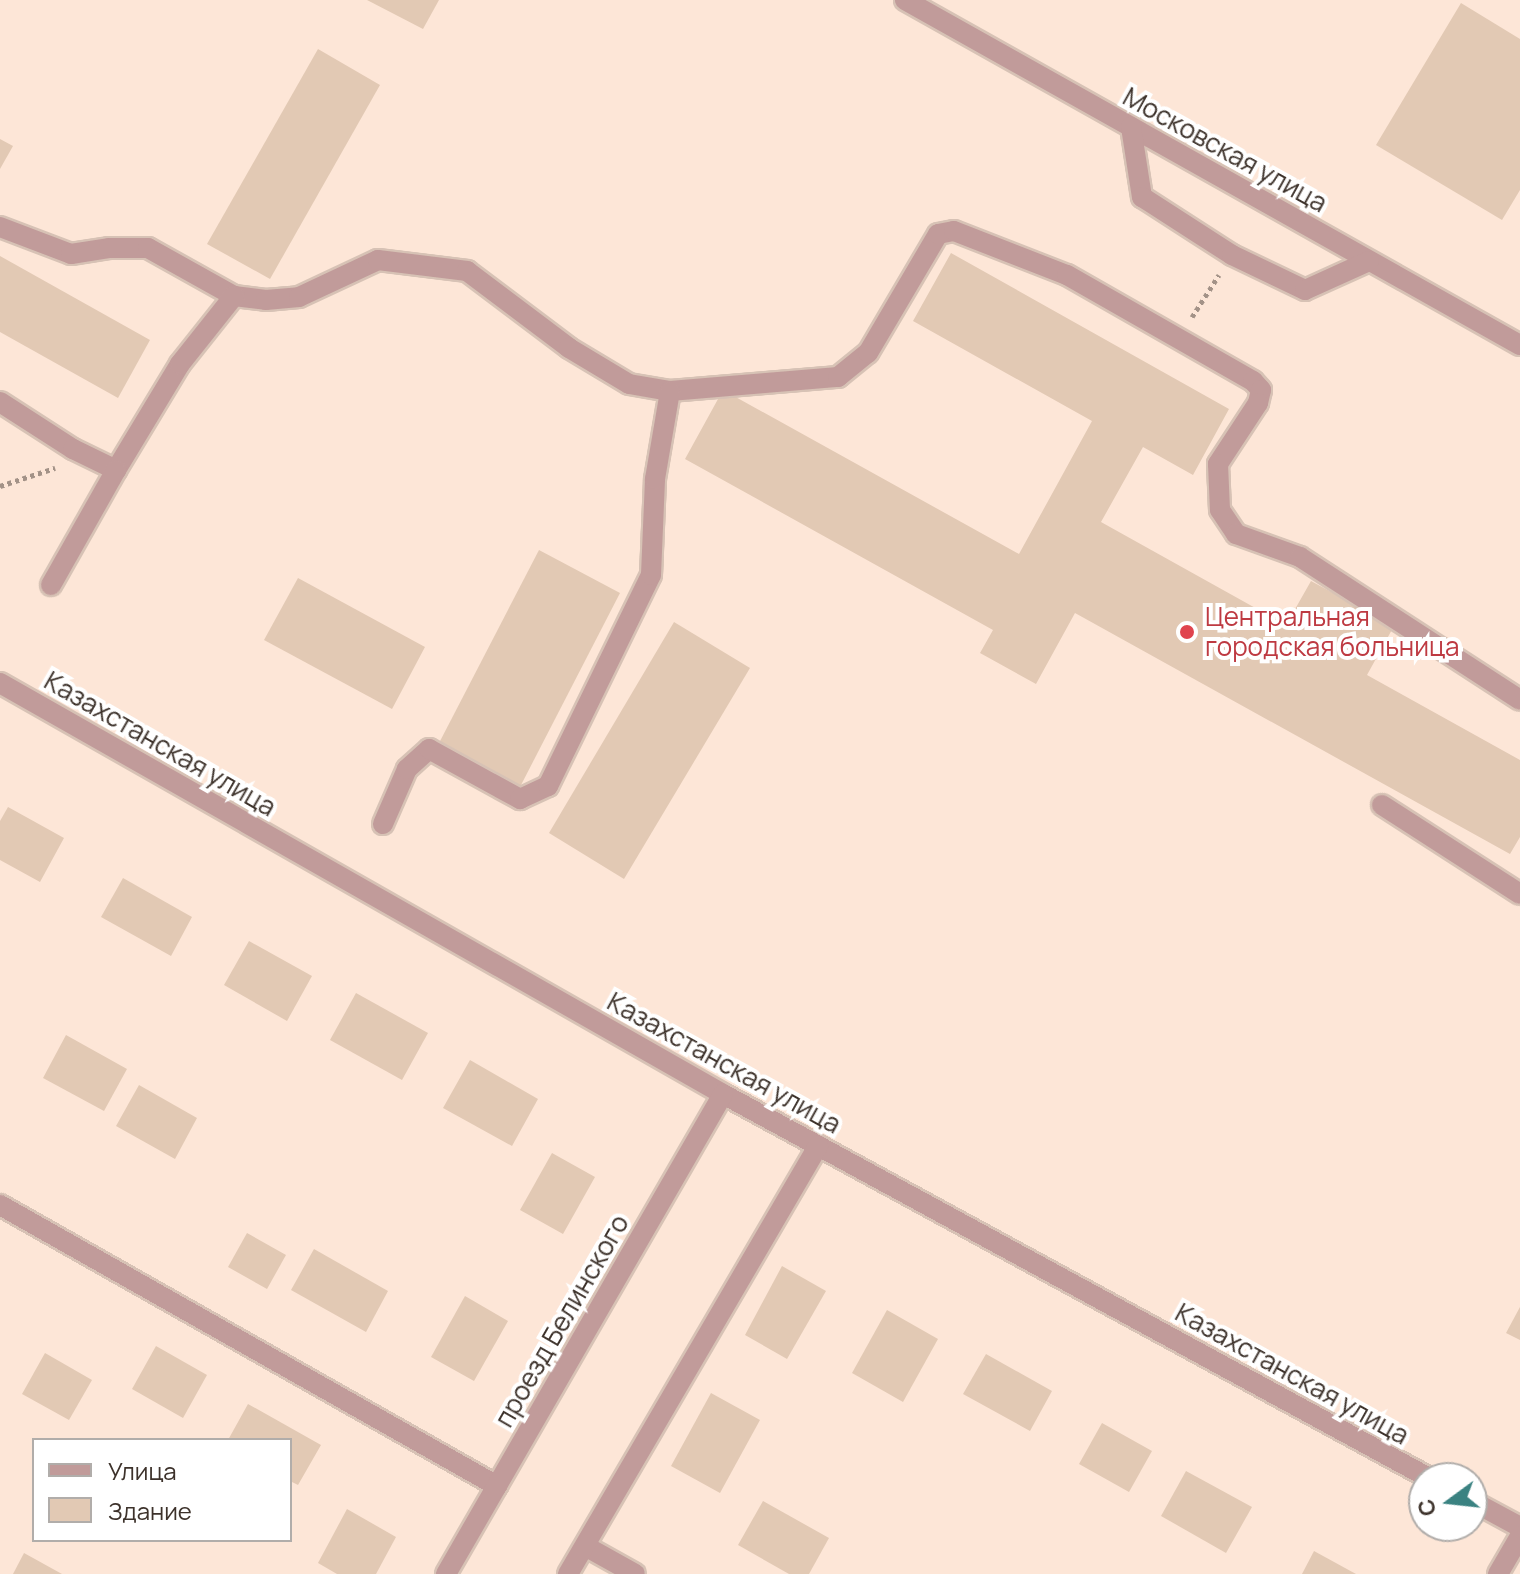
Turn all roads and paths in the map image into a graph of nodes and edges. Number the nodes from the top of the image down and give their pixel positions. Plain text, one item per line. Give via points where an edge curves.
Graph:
1 (905, 0) edge
2 (1131, 127) junction
3 (0, 227) edge
4 (1232, 255) junction
5 (1369, 261) junction
6 (234, 296) junction
7 (1179, 338) junction
8 (1520, 345) edge
9 (670, 391) junction
10 (0, 402) edge
11 (90, 456) junction
12 (116, 470) junction
13 (0, 486) edge
14 (51, 585) dead end
15 (0, 683) edge
16 (1520, 700) edge
17 (1382, 805) dead end
18 (383, 824) dead end
19 (1520, 894) edge
20 (723, 1094) junction
21 (818, 1146) junction
22 (0, 1205) edge
23 (1408, 1467) edge
24 (497, 1486) junction
25 (1488, 1510) edge
26 (1520, 1527) edge
27 (1520, 1536) edge
28 (585, 1546) junction
29 (446, 1574) edge
30 (568, 1574) edge
31 (635, 1574) edge
32 (1498, 1574) edge

1 - 2 street, Московская улица
2 - 4 street via 1142,197
2 - 5 street, Московская улица
3 - 6 street via 71,254 148,248
4 - 5 street via 1305,290
4 - 7 path
5 - 8 street, Московская улица
6 - 9 street via 299,297 378,260 467,271 569,348 629,384
6 - 12 street via 180,364
7 - 9 street via 1067,275 954,231 938,234 868,353 838,377
7 - 16 street via 1261,390 1218,464 1220,510 1236,534 1300,557
9 - 18 street via 655,479 651,575 548,786 520,799 429,749 407,769
10 - 11 street
11 - 12 street
11 - 13 path
12 - 14 street
15 - 20 street, Казахстанская улица
17 - 19 street
20 - 21 street, Казахстанская улица
20 - 24 street, проезд Белинского
21 - 23 street, Казахстанская улица
21 - 28 street
22 - 24 street
24 - 29 street, проезд Белинского
25 - 26 street
27 - 32 street
28 - 30 street
28 - 31 street

